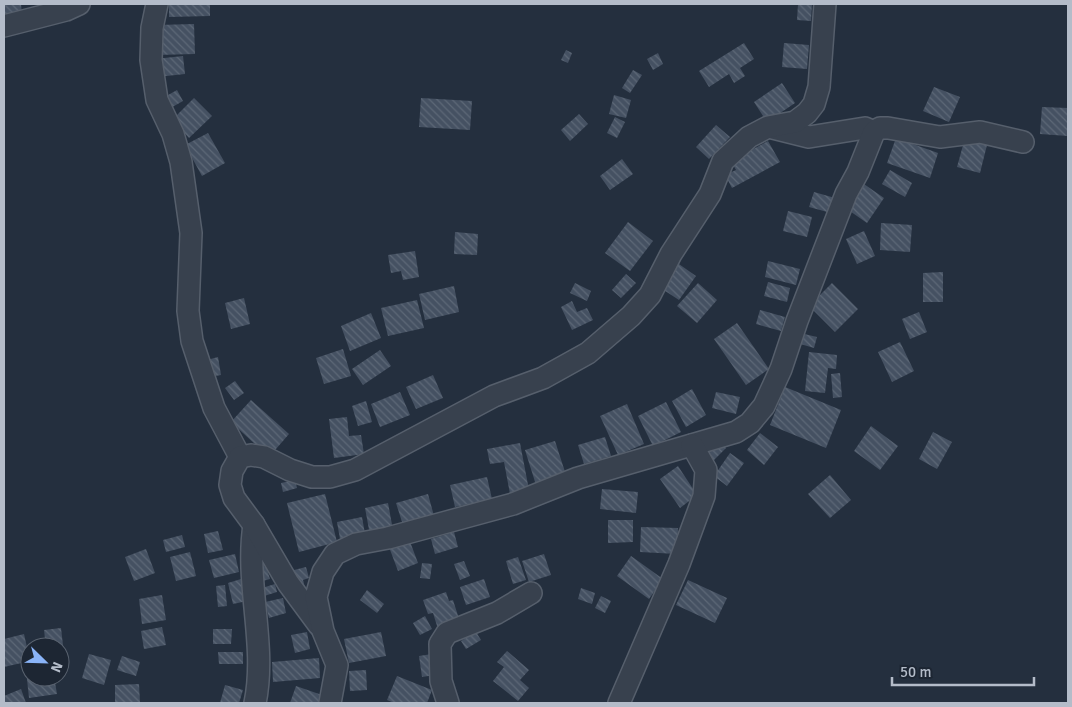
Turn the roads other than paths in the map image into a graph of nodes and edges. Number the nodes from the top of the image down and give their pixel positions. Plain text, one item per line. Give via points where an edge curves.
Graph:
1 (79, 4) edge
2 (157, 4) edge
3 (825, 4) edge
4 (4, 26) edge
5 (768, 127) junction
6 (874, 132) junction
7 (1024, 142) dead end
8 (692, 445) junction
9 (240, 457) junction
10 (254, 525) junction
11 (531, 593) dead end
12 (323, 631) junction
13 (255, 703) edge
14 (330, 703) edge
15 (448, 703) edge
16 (618, 703) edge

1 - 4 street
2 - 9 street via 150,56 157,100 173,134 181,162 191,233 188,311 192,340 214,408
3 - 5 street via 819,87 814,104 795,122
5 - 6 street via 808,137 865,128
5 - 9 street via 749,137 723,161 710,194 671,254 650,295 588,353 543,378 494,396 355,470 330,477 312,477 264,457
6 - 7 street via 888,128 940,137 980,132
6 - 8 street via 846,194 782,369 764,406 750,423 736,432
8 - 12 street via 578,478 514,504 356,544 335,554 323,572 316,597
8 - 16 street via 706,470 704,496 679,564
9 - 10 street via 232,471 230,484 234,498
10 - 12 street via 288,583
10 - 13 street via 250,564 259,680
11 - 15 street via 442,639 441,681
12 - 14 street via 336,665

